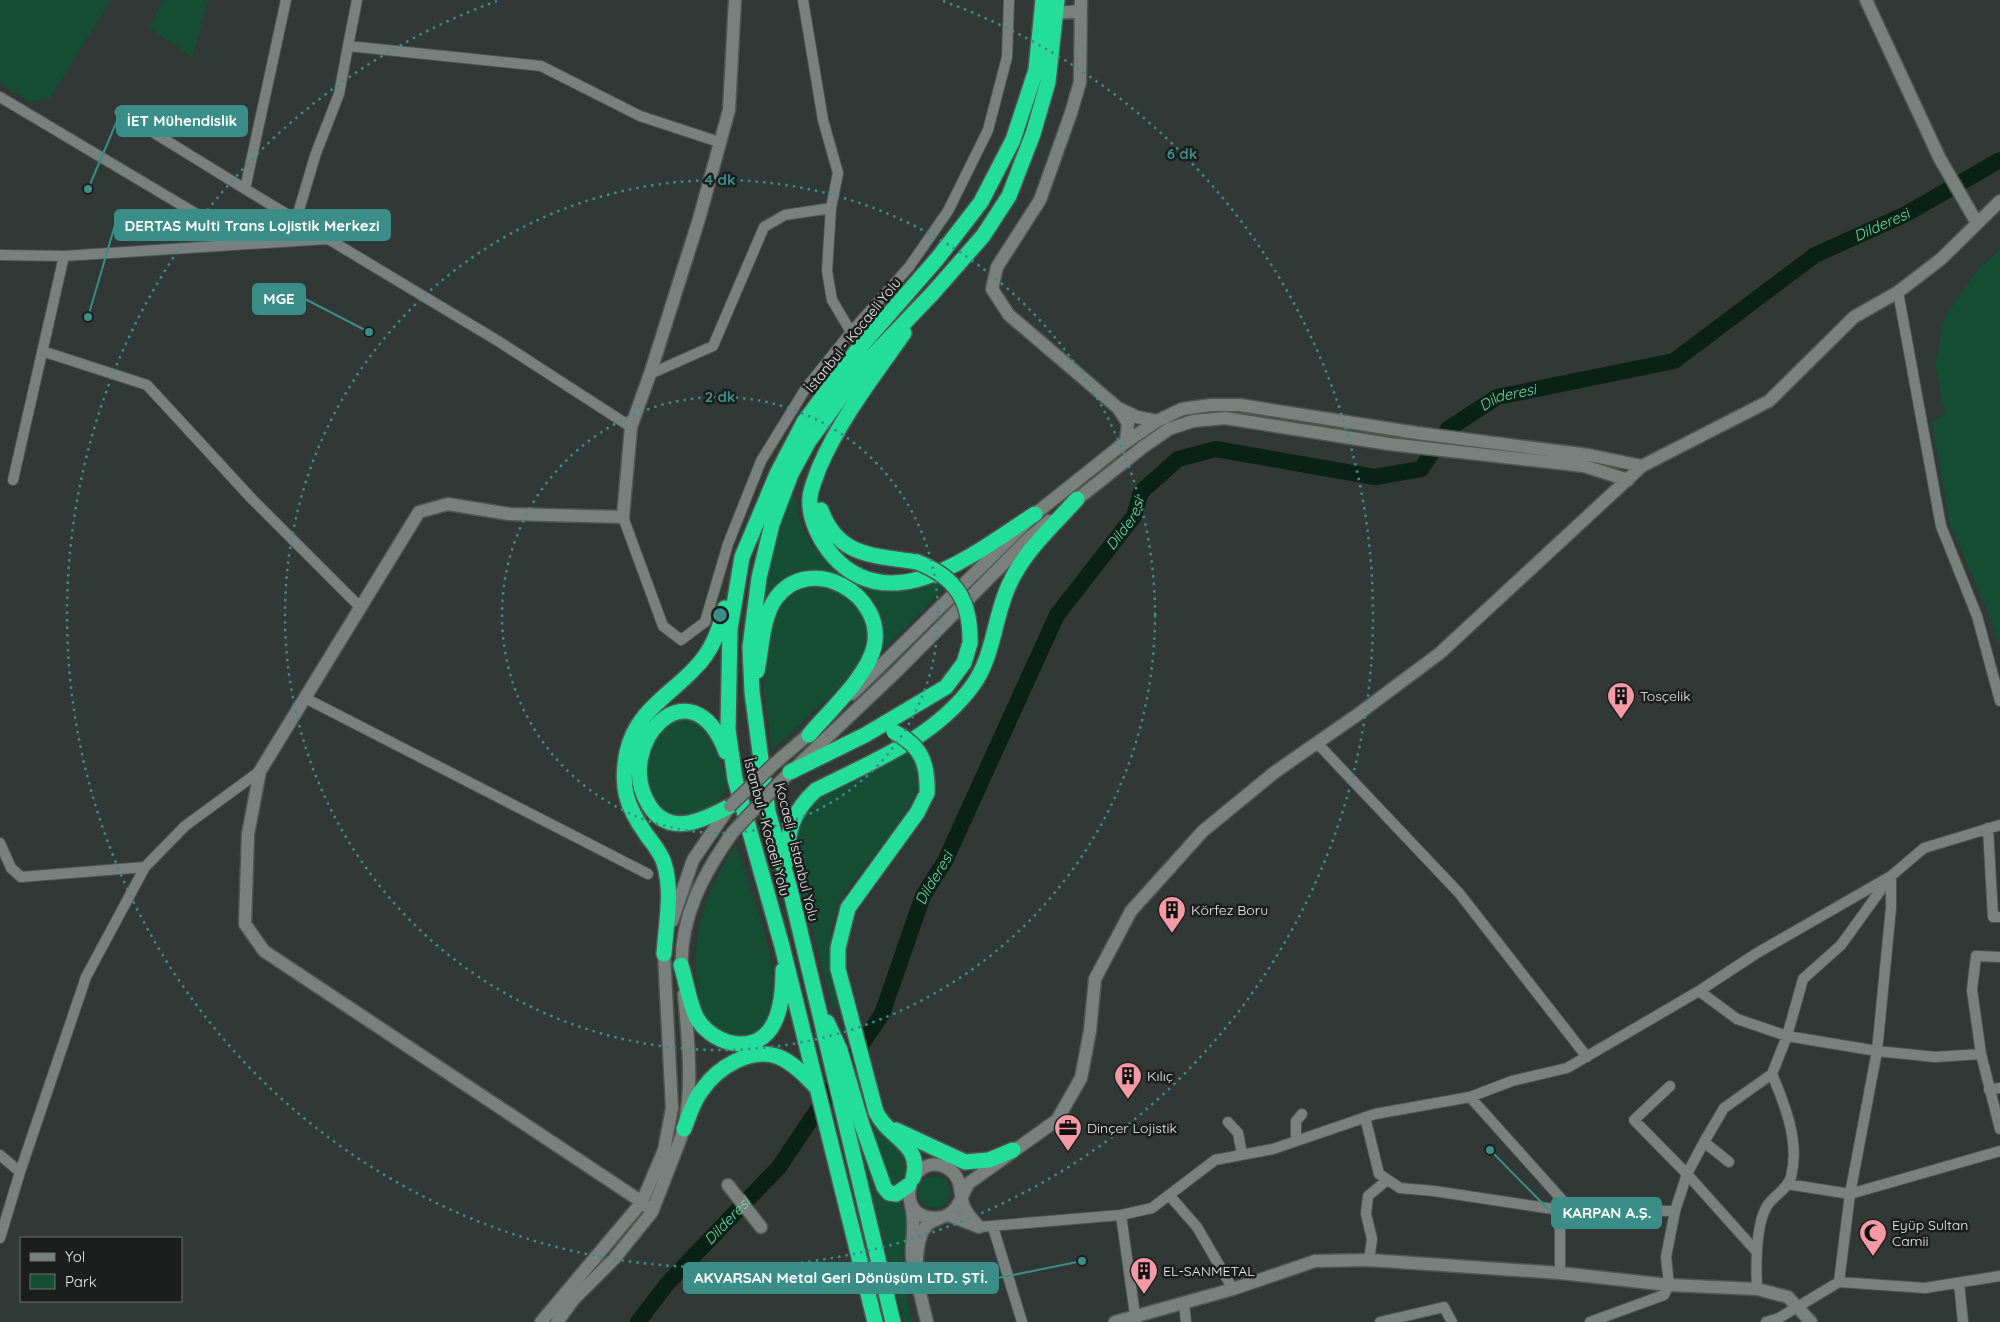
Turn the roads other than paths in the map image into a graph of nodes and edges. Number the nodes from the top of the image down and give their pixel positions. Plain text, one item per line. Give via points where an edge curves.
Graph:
1 (286, 0) edge
2 (357, 0) edge
3 (735, 0) edge
4 (803, 0) edge
5 (1009, 0) edge
6 (1043, 0) edge
7 (1866, 0) edge
8 (1081, 6) edge
9 (1056, 7) edge
10 (348, 46) junction
11 (0, 97) edge
12 (120, 112) dead end
13 (719, 142) junction
14 (245, 189) junction
15 (2000, 201) edge
16 (831, 208) junction
17 (296, 220) junction
18 (1977, 223) junction
19 (327, 239) junction
20 (247, 244) junction
21 (0, 255) edge
22 (64, 256) junction
23 (1898, 292) junction
24 (932, 294) junction
25 (852, 332) junction
26 (42, 351) junction
27 (650, 374) junction
28 (1118, 408) junction
29 (1158, 421) junction
30 (631, 427) junction
31 (836, 434) junction
32 (1126, 442) junction
33 (1642, 466) junction
34 (13, 480) dead end
35 (1628, 480) junction
36 (1077, 499) junction
37 (1035, 514) junction
38 (624, 517) junction
39 (742, 557) junction
40 (360, 607) junction
41 (752, 692) junction
42 (304, 698) junction
43 (2000, 701) edge
44 (809, 735) junction
45 (865, 735) junction
46 (1317, 743) junction
47 (260, 771) junction
48 (790, 772) junction
49 (735, 779) junction
50 (730, 806) junction
51 (2000, 825) edge
52 (1988, 828) junction
53 (0, 843) edge
54 (145, 868) junction
55 (648, 874) dead end
56 (1890, 876) junction
57 (790, 889) junction
58 (2000, 917) edge
59 (782, 946) junction
60 (664, 954) junction
61 (2000, 957) edge
62 (681, 965) junction
63 (1699, 991) junction
64 (1787, 1036) junction
65 (834, 1049) junction
66 (1877, 1051) junction
67 (1981, 1054) junction
68 (1587, 1057) junction
69 (1772, 1074) junction
70 (816, 1086) junction
71 (1670, 1086) dead end
72 (870, 1087) junction
73 (2000, 1088) edge
74 (1989, 1090) junction
75 (1470, 1097) junction
76 (1302, 1114) dead end
77 (1365, 1117) junction
78 (1228, 1122) dead end
79 (684, 1129) junction
80 (2000, 1129) edge
81 (1296, 1141) junction
82 (1704, 1142) junction
83 (1013, 1150) junction
84 (2000, 1151) edge
85 (1242, 1154) junction
86 (0, 1155) edge
87 (1730, 1162) dead end
88 (20, 1172) junction
89 (1688, 1174) junction
90 (1386, 1181) junction
91 (911, 1182) junction
92 (1787, 1184) junction
93 (728, 1185) dead end
94 (962, 1194) junction
95 (1850, 1194) junction
96 (1169, 1195) junction
97 (642, 1202) junction
98 (911, 1202) junction
99 (1560, 1210) junction
100 (1572, 1211) junction
101 (1674, 1211) junction
102 (652, 1212) junction
103 (1121, 1215) junction
104 (944, 1216) junction
105 (993, 1226) junction
106 (762, 1227) dead end
107 (979, 1227) junction
108 (0, 1238) edge
109 (1755, 1250) junction
110 (1369, 1260) junction
111 (1560, 1273) junction
112 (2000, 1276) edge
113 (916, 1277) junction
114 (1839, 1282) junction
115 (1959, 1283) junction
116 (1670, 1285) junction
117 (1233, 1289) junction
118 (1757, 1289) junction
119 (1184, 1303) junction
120 (1796, 1306) junction
121 (1136, 1319) edge
122 (541, 1322) edge
123 (557, 1322) edge
124 (875, 1322) edge
125 (892, 1322) edge
126 (927, 1322) edge
127 (1022, 1322) edge
128 (1115, 1322) edge
129 (1186, 1322) edge
130 (1382, 1322) edge
131 (1452, 1322) edge
132 (1590, 1322) edge
133 (1766, 1322) edge
134 (1810, 1322) edge
135 (1963, 1322) edge

1 - 14 street
2 - 10 street
3 - 13 main road via 729,110
4 - 16 street via 823,120 838,173
5 - 25 street via 1007,57 988,130 948,211 910,267
6 - 39 highway, İstanbul - Kocaeli Yolu via 1036,70 1013,140 981,202 937,259 855,353 804,422 777,474
7 - 18 main road via 1940,159
8 - 9 main road
8 - 28 main road via 1080,82 1059,151 1040,200 997,267 992,289 1017,322
9 - 24 highway, Kocaeli - İstanbul Yolu via 1048,82 1033,134 1009,196 983,236
10 - 13 street via 541,66 640,116
10 - 17 street via 339,94 316,153
11 - 20 street
12 - 14 street
13 - 27 main road
14 - 17 street
15 - 18 main road
16 - 25 street via 827,271 832,300
16 - 27 street via 786,215 764,227 713,346
17 - 19 street
18 - 23 main road via 1941,259
19 - 20 street
19 - 30 street via 498,341
20 - 22 street
21 - 22 street
22 - 26 street
23 - 33 main road via 1854,317 1769,401
23 - 43 street via 1941,526 1977,616
24 - 31 highway
24 - 41 highway, Kocaeli - İstanbul Yolu via 862,366 809,441 791,474 772,524 758,578 750,647
25 - 38 street via 806,388 761,461 728,544 705,622 681,640 663,626
26 - 34 street
26 - 40 street via 147,385 252,499
27 - 30 main road
28 - 29 main road via 1137,417
28 - 32 main road via 1128,423
29 - 32 main road
29 - 33 main road via 1182,409 1240,405 1417,433 1589,454
30 - 38 main road
31 - 37 highway via 814,481 811,512 822,542 842,566 872,580 902,584 924,578 975,555
31 - 45 highway, bridge via 820,490 819,506 834,537 855,552 930,567 961,594 971,624 964,663 946,687
32 - 37 main road
33 - 35 main road
35 - 36 main road via 1584,466 1390,444 1224,418 1193,421 1169,430 1143,446
35 - 46 main road via 1440,652
36 - 48 main road via 1029,538
36 - 57 highway via 1018,566 1008,587 992,644 964,697 894,751 808,797 788,832
37 - 44 main road
38 - 40 main road via 509,514 448,504 419,512
39 - 49 highway, İstanbul - Kocaeli Yolu via 730,629 728,730
39 - 60 highway via 718,635 708,653 695,669 647,711 628,750 624,791 630,809 664,861 668,884
40 - 42 main road
41 - 44 highway via 767,616 776,597 790,584 809,578 830,580 858,595 868,608 875,626 874,646 866,667
41 - 57 highway, Kocaeli - İstanbul Yolu via 768,812
42 - 47 main road
42 - 55 street
44 - 50 main road, bridge
45 - 48 highway
45 - 72 highway, bridge via 894,732 912,745 926,764 927,792 917,814 848,908 838,948 838,969
46 - 68 street via 1459,893
46 - 83 main road via 1203,831 1131,911 1095,979 1081,1078 1057,1120
47 - 54 street via 185,826
47 - 97 main road via 248,834 245,924 264,951
48 - 62 main road, bridge via 733,832 710,864 692,900
49 - 50 highway via 720,736 705,718 696,713 676,712 666,716 654,726 645,742 639,778 654,814 665,821 686,825
49 - 59 highway, İstanbul - Kocaeli Yolu
50 - 60 main road via 693,860 675,906
51 - 52 street
52 - 56 street via 1924,848
52 - 58 street via 1992,916
53 - 54 street via 11,868 21,877
54 - 88 street via 86,977
56 - 63 street via 1757,953
56 - 64 street via 1840,945 1803,979
56 - 66 street via 1891,908
57 - 65 highway, Kocaeli - İstanbul Yolu via 817,1004
59 - 62 highway via 783,988 774,1025 766,1034 745,1045 721,1041 697,1019
59 - 70 highway, İstanbul - Kocaeli Yolu
60 - 97 main road via 672,1108 664,1150
61 - 67 street via 1976,956 1972,990
62 - 79 main road via 688,1084
63 - 64 street via 1737,1020
63 - 68 street
64 - 66 street
64 - 69 street
65 - 91 highway via 884,1187 889,1193 896,1194
65 - 125 highway via 842,1114
66 - 67 street via 1935,1057
66 - 95 street
67 - 74 street
68 - 75 street via 1567,1068 1512,1081
69 - 82 street via 1724,1108
69 - 92 street via 1787,1108 1793,1147 1791,1178
70 - 79 highway via 778,1057 764,1055 733,1062 718,1072 701,1091
70 - 124 highway, İstanbul - Kocaeli Yolu
71 - 89 street via 1634,1120
72 - 83 highway via 886,1120 895,1130 939,1152 965,1162 978,1162
72 - 91 highway via 882,1124 906,1144 915,1158 917,1165
73 - 74 street
74 - 80 street
75 - 77 street
75 - 100 street
76 - 81 street via 1296,1121
77 - 81 street
77 - 90 street via 1379,1174
78 - 85 street via 1238,1133
79 - 102 main road
81 - 85 street
82 - 87 street
82 - 89 street
83 - 94 main road via 969,1183
84 - 95 street
85 - 96 street via 1215,1160
86 - 88 street
88 - 108 street
89 - 101 street
89 - 109 street
90 - 99 street via 1400,1188
90 - 110 street via 1368,1196 1366,1214 1372,1239
91 - 94 main road via 926,1167 943,1167 957,1177
91 - 98 main road
92 - 95 street
92 - 109 street via 1766,1207
93 - 106 main road
94 - 104 main road via 955,1210
94 - 107 main road via 964,1207
95 - 114 street
96 - 103 street via 1152,1208
96 - 117 street via 1197,1227
97 - 102 main road
97 - 122 main road
98 - 104 main road via 922,1215
98 - 113 main road via 915,1219 911,1262
99 - 100 street
99 - 111 street
100 - 101 street
101 - 116 street via 1666,1258
102 - 123 main road
103 - 105 street
103 - 121 street
104 - 107 main road
104 - 113 main road via 924,1229
105 - 107 street
105 - 127 street
109 - 118 street
110 - 111 main road
110 - 117 main road via 1315,1261
111 - 116 main road
112 - 115 street
113 - 126 main road
114 - 115 street via 1925,1288
114 - 120 street
115 - 135 street
116 - 118 main road
116 - 132 street via 1664,1295
117 - 119 main road
118 - 120 main road via 1788,1297
119 - 121 main road
119 - 129 street
120 - 133 street via 1779,1318
120 - 134 main road
121 - 128 main road
130 - 131 street via 1444,1307

